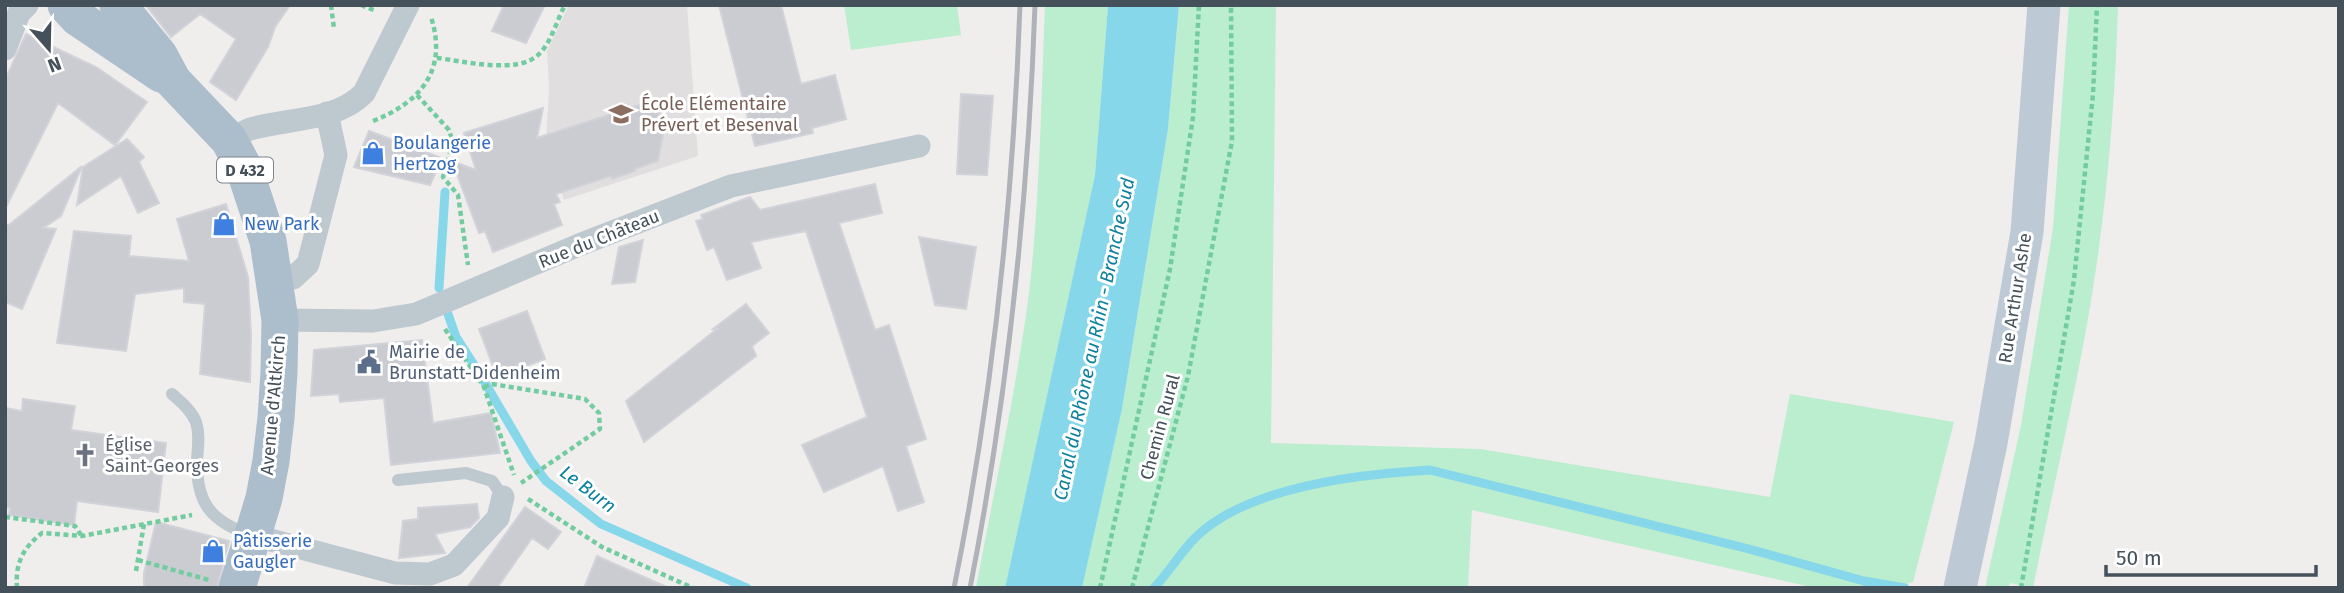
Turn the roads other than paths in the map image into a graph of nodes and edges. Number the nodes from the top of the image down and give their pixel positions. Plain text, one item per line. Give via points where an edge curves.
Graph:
1 (27, 5) edge
2 (66, 5) edge
3 (118, 5) edge
4 (408, 5) edge
5 (2044, 5) edge
6 (5, 49) edge
7 (173, 81) junction
8 (330, 123) junction
9 (229, 140) junction
10 (919, 146) dead end
11 (275, 282) junction
12 (280, 320) junction
13 (172, 394) dead end
14 (398, 480) dead end
15 (503, 497) joint
16 (252, 536) junction
17 (1963, 578) edge
18 (225, 584) edge

1 - 6 street via 19,13
2 - 7 main road, D 432 via 78,18
3 - 7 main road, D 432 via 159,55
4 - 8 street via 365,93
5 - 17 main road, Rue Arthur Ashe via 2027,232
7 - 9 main road, Avenue d'Altkirch / D 432
8 - 9 street via 251,128
8 - 11 street via 336,155 307,264 293,278
9 - 11 main road, Avenue d'Altkirch / D 432 via 244,168 268,241
10 - 12 street, Rue du Château via 731,186 416,314 373,321
11 - 12 main road, Avenue d'Altkirch / D 432
12 - 16 main road, Avenue d'Altkirch / D 432 via 271,461
13 - 16 lane via 195,421 197,477 210,511 228,527
14 - 15 lane via 466,473 492,481
15 - 16 street via 498,518 454,565 430,574 395,573
16 - 18 main road, Avenue d'Altkirch / D 432

